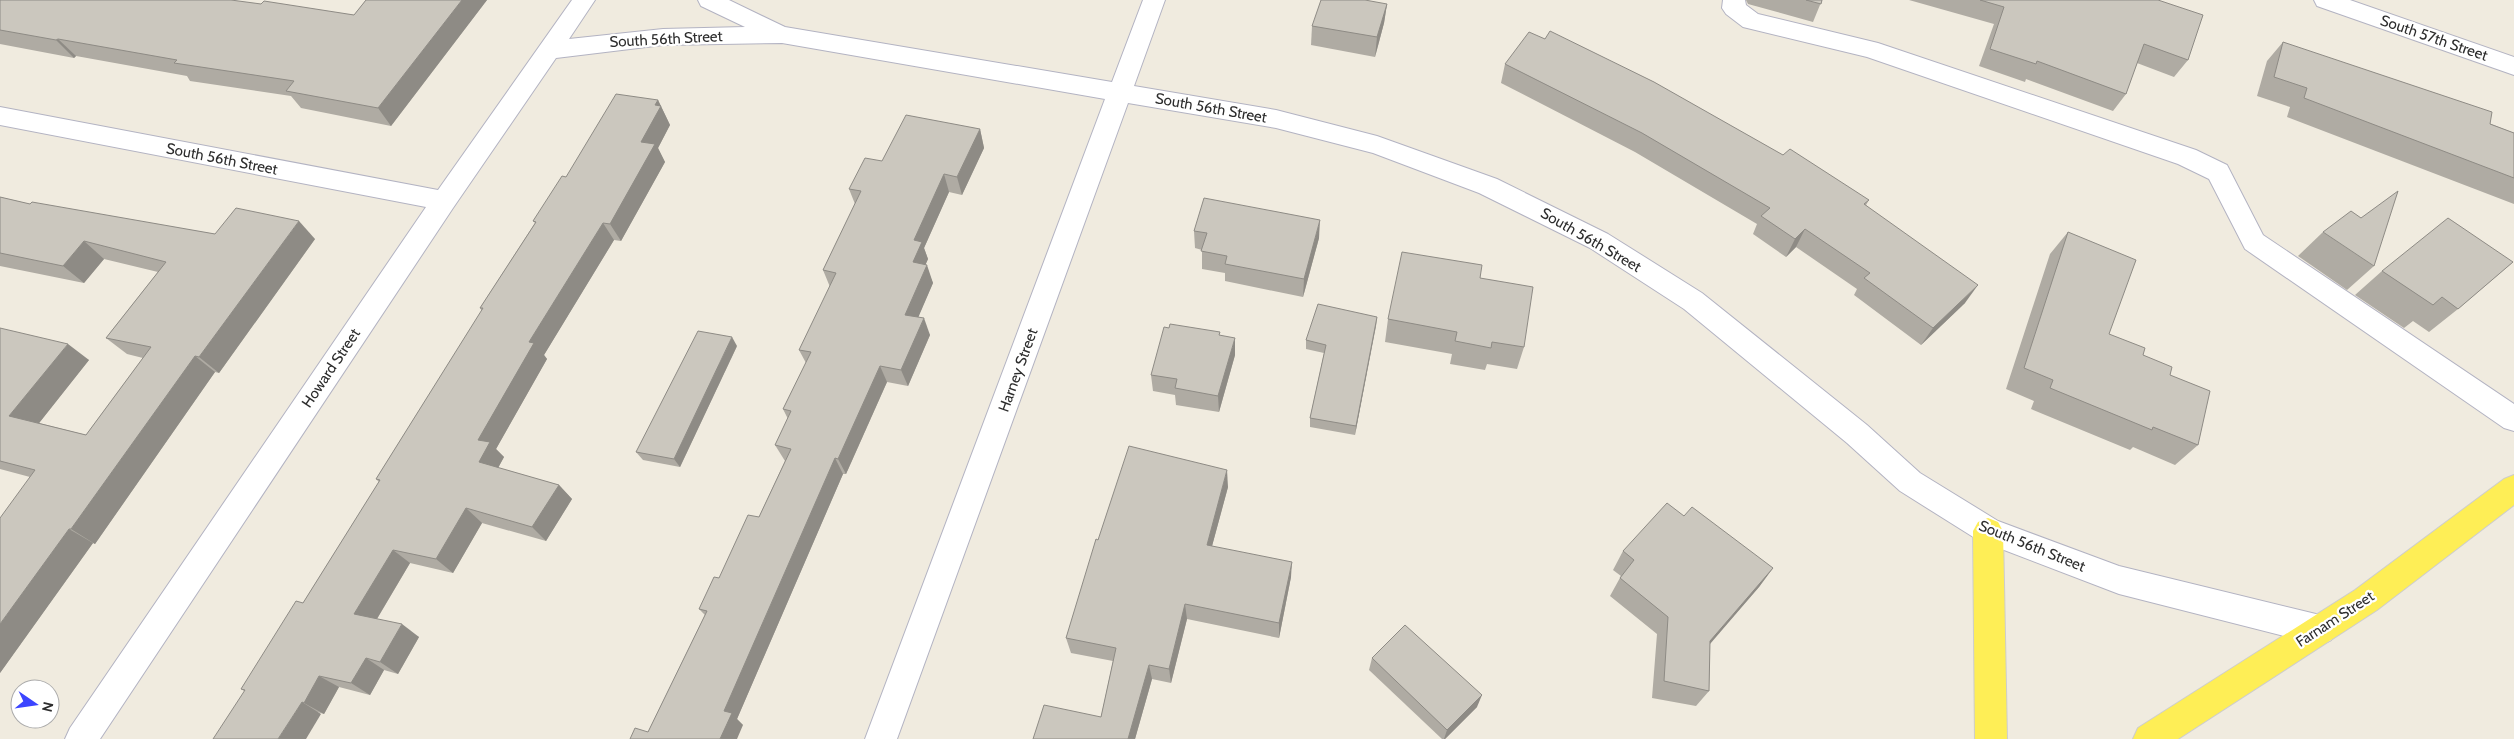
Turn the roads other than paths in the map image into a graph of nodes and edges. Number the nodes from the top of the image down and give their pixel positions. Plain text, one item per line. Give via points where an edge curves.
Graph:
1 (584, 0) edge
2 (709, 0) edge
3 (1154, 0) edge
4 (1734, 0) edge
5 (2325, 0) edge
6 (782, 35) junction
7 (550, 50) junction
8 (2514, 66) edge
9 (1120, 92) junction
10 (0, 116) edge
11 (444, 201) junction
12 (2514, 419) edge
13 (2514, 488) edge
14 (1988, 531) junction
15 (2320, 630) junction
16 (81, 739) edge
17 (881, 739) edge
18 (1991, 739) edge
19 (2149, 739) edge

1 - 7 street, Howard Street
2 - 6 street, South 56th Street
3 - 9 street, Harney Street
4 - 12 street via 1734,8 1751,21 1870,49 2187,157 2218,172 2254,242
5 - 8 street, South 57th Street
6 - 7 street, South 56th Street via 664,37
6 - 9 street, South 56th Street
7 - 11 street, Howard Street
9 - 14 street, South 56th Street via 1276,119 1377,145 1488,186 1547,213 1599,241 1693,301 1857,434 1910,482
9 - 17 street, Harney Street
10 - 11 street, South 56th Street
11 - 16 street, Howard Street
13 - 15 main road, Farnam Street via 2366,600
14 - 15 street, South 56th Street via 2119,580
14 - 18 main road
15 - 19 main road, Farnam Street

